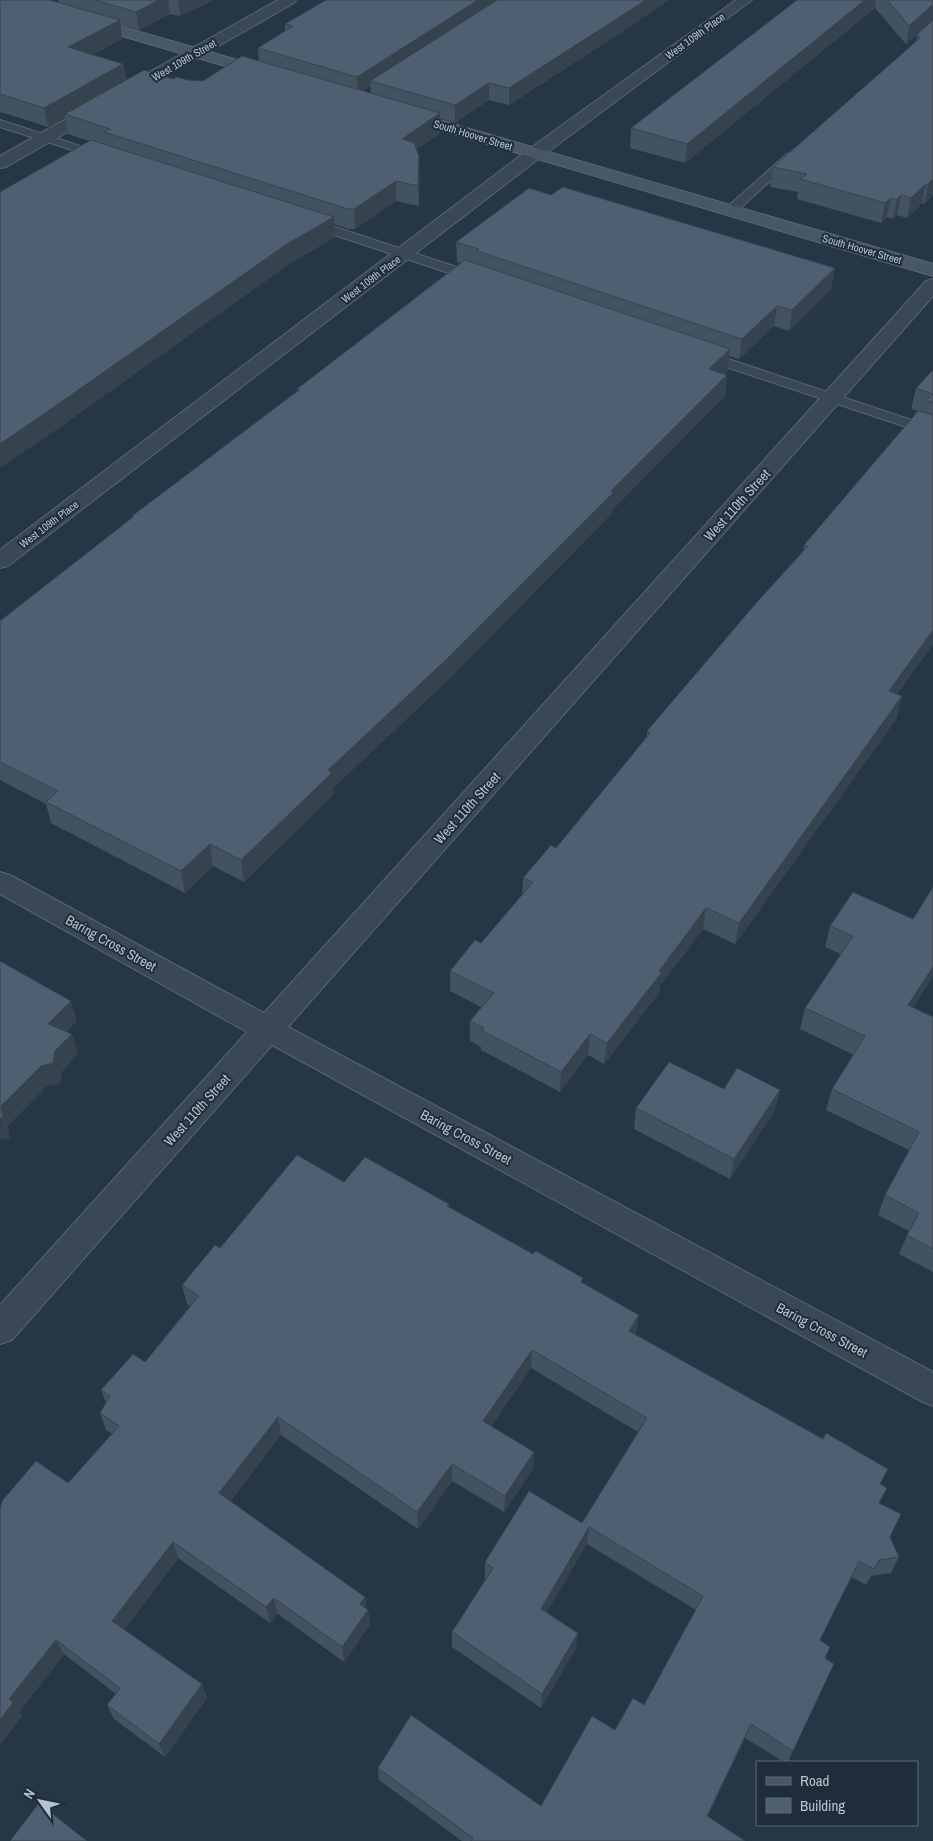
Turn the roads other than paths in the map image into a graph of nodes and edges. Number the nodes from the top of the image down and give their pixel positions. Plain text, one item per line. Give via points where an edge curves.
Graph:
1 (13, 0) edge
2 (289, 0) edge
3 (745, 0) edge
4 (196, 53) junction
5 (285, 79) edge
6 (394, 111) edge
7 (0, 123) edge
8 (44, 138) junction
9 (803, 145) edge
10 (535, 153) junction
11 (111, 159) edge
12 (0, 163) edge
13 (730, 211) junction
14 (300, 220) edge
15 (405, 253) junction
16 (933, 270) edge
17 (488, 281) edge
18 (933, 285) edge
19 (692, 351) edge
20 (831, 399) junction
21 (933, 432) edge
22 (0, 561) edge
23 (0, 882) edge
24 (269, 1030) junction
25 (0, 1329) edge
26 (933, 1390) edge

1 - 4 street via 51,6
2 - 4 street, West 109th Street
3 - 10 street, West 109th Place
4 - 5 street
4 - 8 street, West 109th Street
6 - 10 street, South Hoover Street
7 - 8 lane
8 - 11 lane
8 - 12 street, West 109th Street
9 - 13 lane
10 - 13 street, South Hoover Street
10 - 15 street, West 109th Place
13 - 16 street, South Hoover Street
14 - 15 lane
15 - 17 lane
15 - 22 street, West 109th Place
18 - 20 street, West 110th Street
19 - 20 lane
20 - 21 lane
20 - 24 street, West 110th Street
23 - 24 street, Baring Cross Street
24 - 25 street, West 110th Street
24 - 26 street, Baring Cross Street

